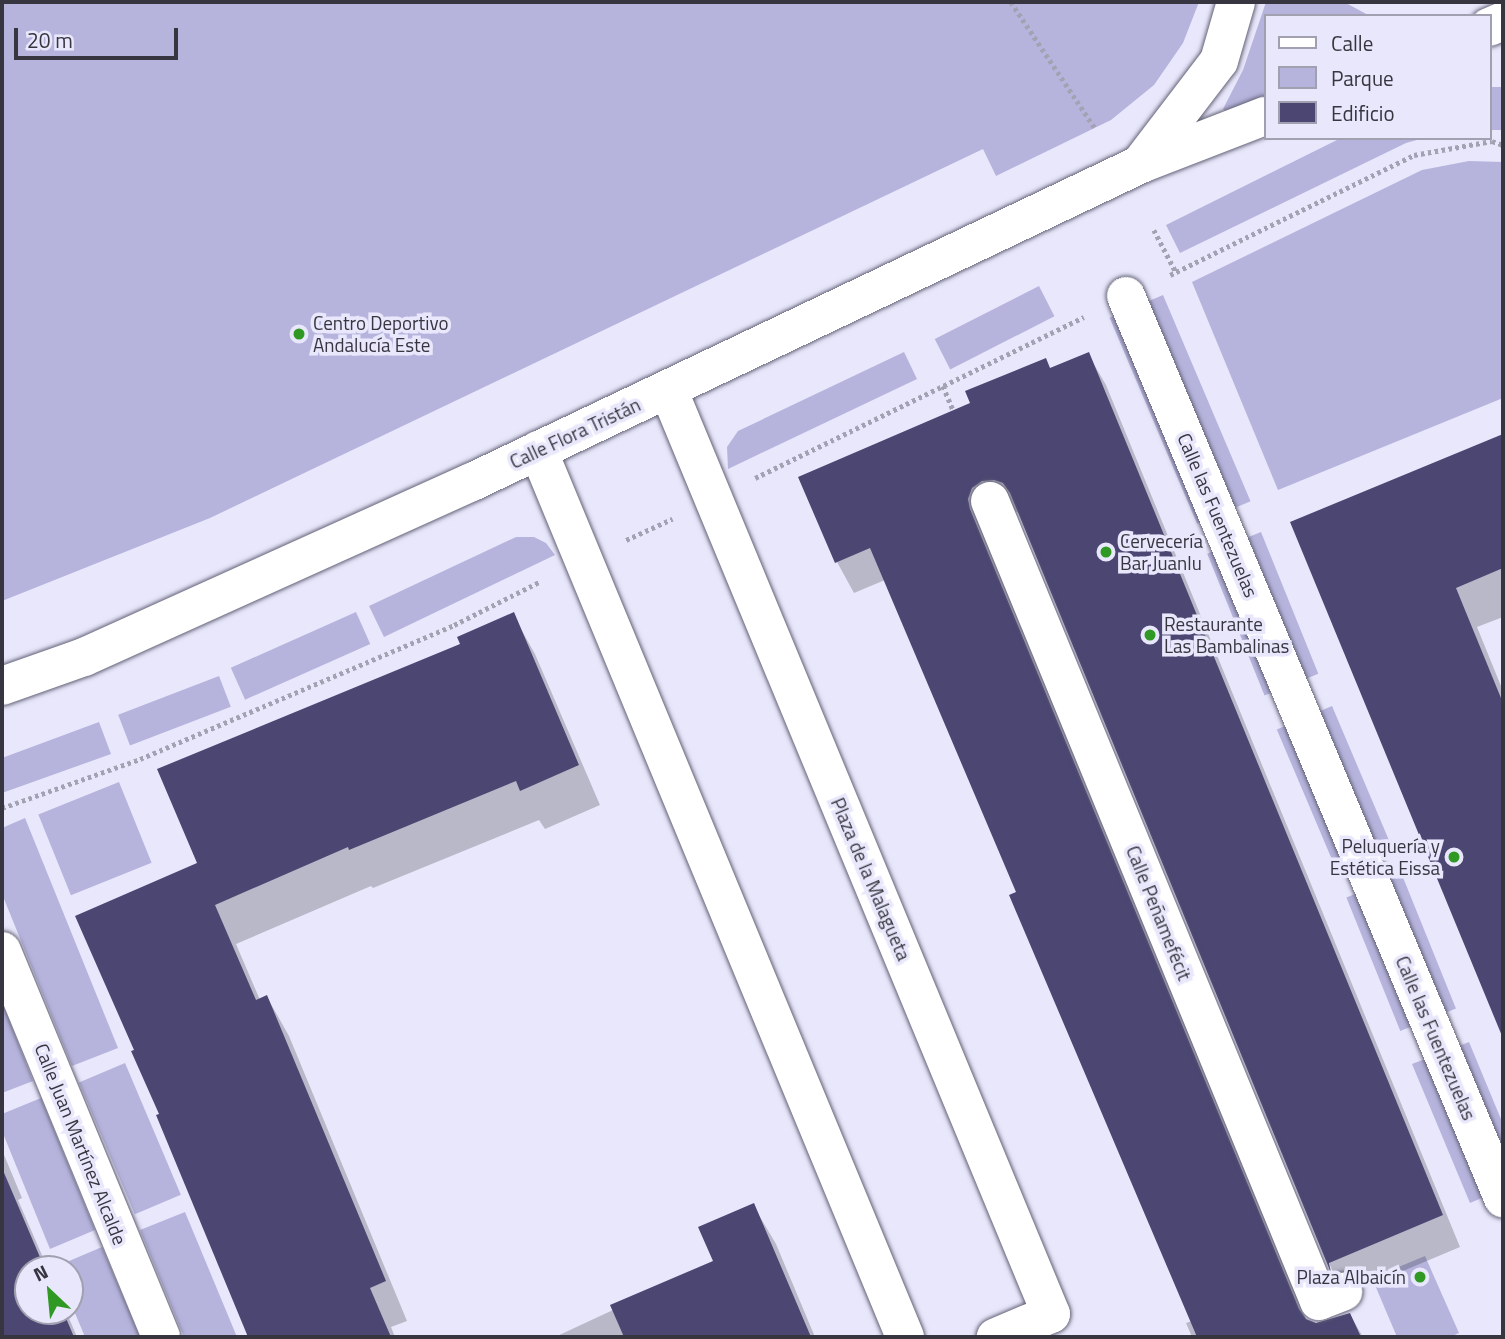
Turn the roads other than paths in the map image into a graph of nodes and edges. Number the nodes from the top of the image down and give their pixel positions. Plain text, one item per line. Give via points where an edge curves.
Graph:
1 (1236, 2) edge
2 (1264, 116) edge
3 (1141, 164) junction
4 (1126, 296) dead end
5 (668, 389) junction
6 (538, 450) junction
7 (990, 501) dead end
8 (2, 686) edge
9 (2, 951) edge
10 (1503, 1198) edge
11 (1343, 1292) dead end
12 (161, 1337) edge
13 (905, 1337) edge
14 (996, 1337) edge

1 - 3 street, Calle Flora Tristán via 1219,61
2 - 3 street, Calle Flora Tristán
3 - 5 street, Calle Flora Tristán
4 - 10 street, Calle las Fuentezuelas
5 - 6 street, Calle Flora Tristán
5 - 14 street, Plaza de la Malagueta via 1051,1314
6 - 8 street, Calle Flora Tristán via 84,657
6 - 13 street
7 - 11 street, Calle Peñamefécit via 1319,1301
9 - 12 street, Calle Juan Martínez Alcalde

